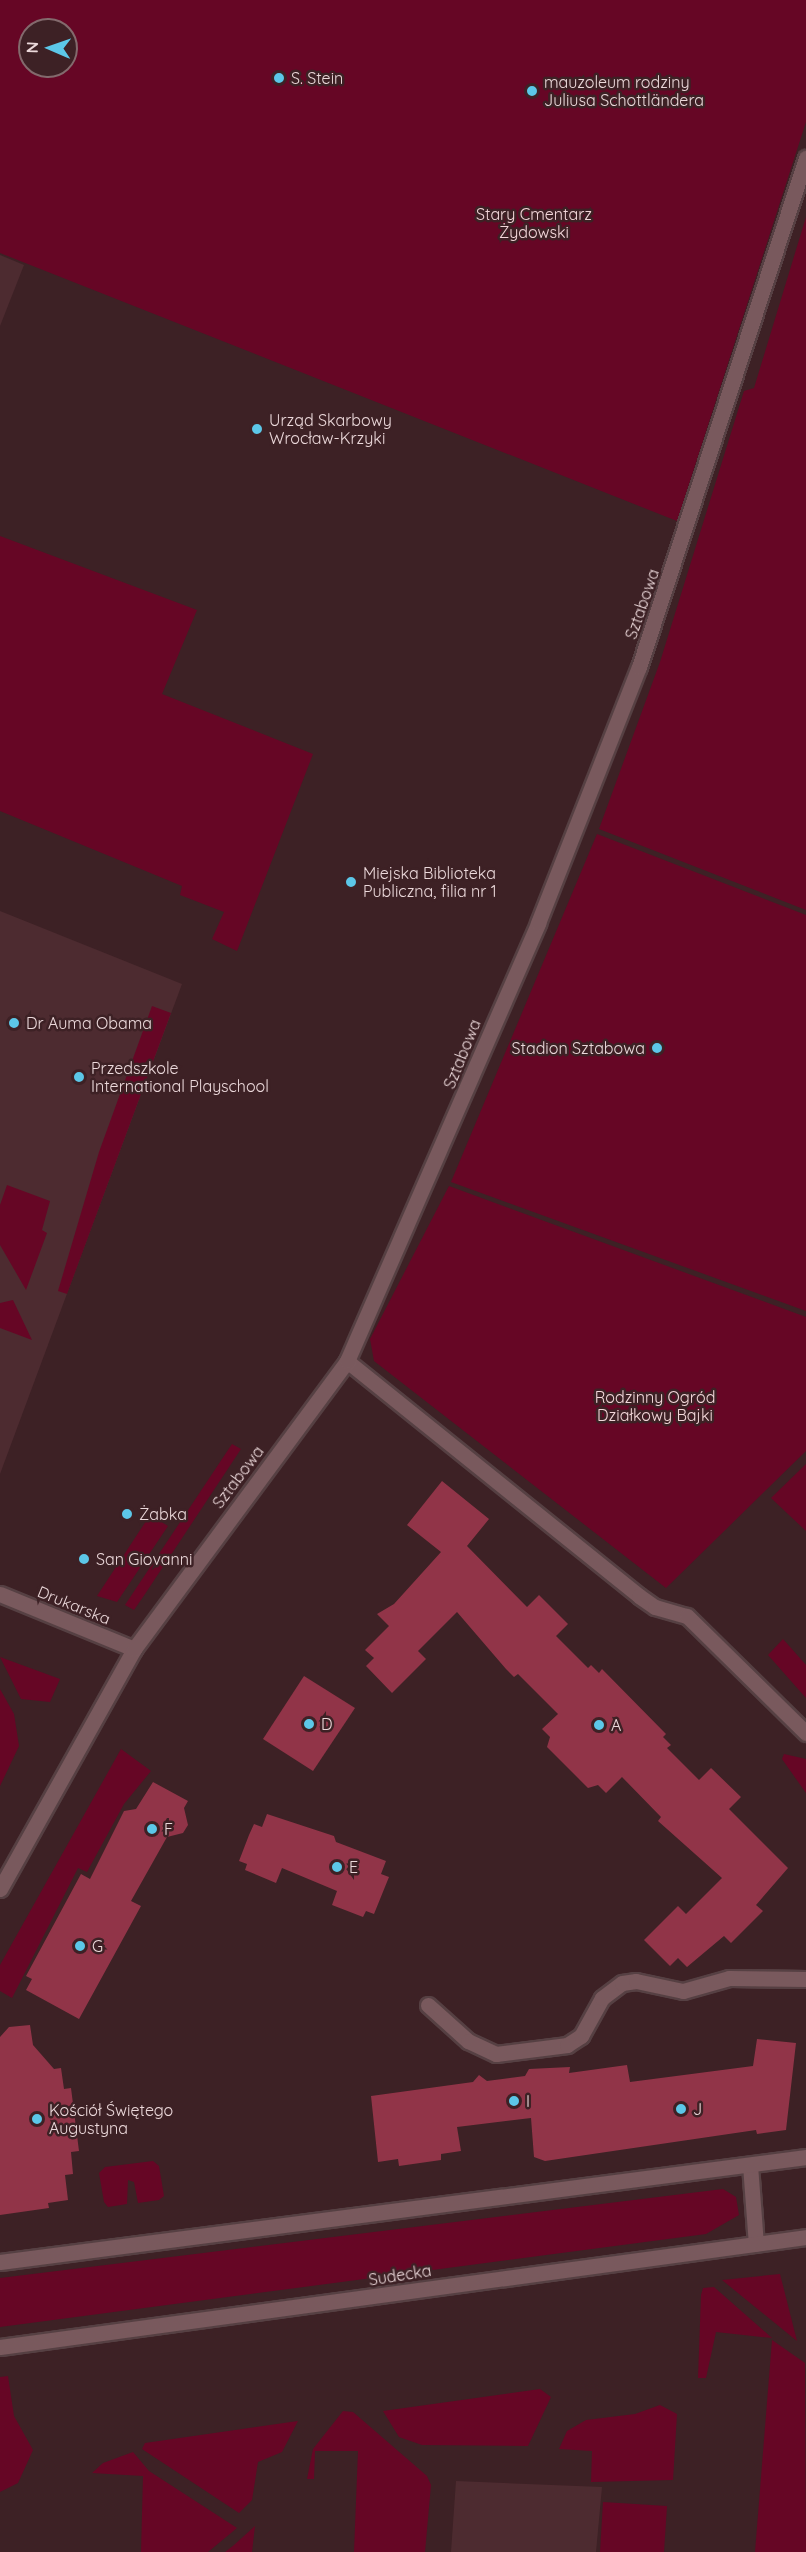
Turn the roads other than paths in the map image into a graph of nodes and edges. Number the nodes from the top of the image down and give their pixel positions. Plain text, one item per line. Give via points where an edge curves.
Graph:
1 (806, 158) edge
2 (347, 1360) junction
3 (0, 1594) edge
4 (134, 1649) junction
5 (806, 1733) edge
6 (0, 1889) edge
7 (806, 1979) edge
8 (428, 2005) dead end
9 (806, 2157) edge
10 (750, 2165) junction
11 (806, 2237) edge
12 (756, 2244) junction
13 (0, 2262) edge
14 (0, 2347) edge

1 - 2 street, Sztabowa via 639,667 538,923
2 - 4 street, Sztabowa
2 - 5 street via 639,1596 655,1607 687,1616
3 - 4 street, Drukarska
4 - 6 street, Sztabowa
7 - 8 street via 729,1978 683,1991 636,1981 622,1983 602,1998 581,2036 567,2045 496,2054 483,2052
9 - 10 street
10 - 12 street
10 - 13 street
11 - 12 street, Sudecka
12 - 14 street, Sudecka

